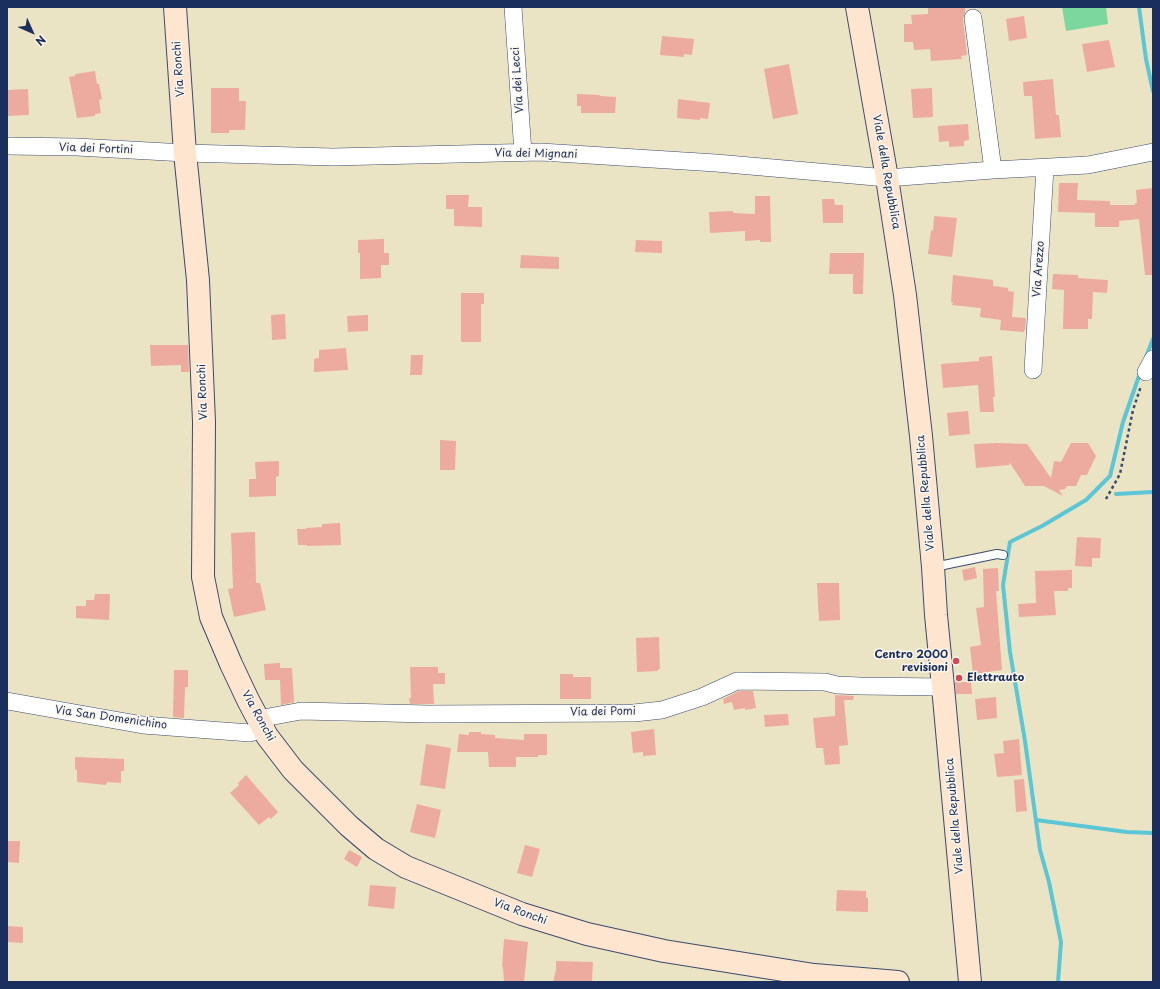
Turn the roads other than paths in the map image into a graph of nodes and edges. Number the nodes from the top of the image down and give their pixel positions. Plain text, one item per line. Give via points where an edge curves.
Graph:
1 (175, 7) edge
2 (513, 7) edge
3 (856, 7) edge
4 (973, 18) dead end
5 (7, 146) edge
6 (1153, 152) edge
7 (185, 153) junction
8 (523, 153) junction
9 (1045, 168) junction
10 (993, 170) junction
11 (887, 178) junction
12 (1033, 370) dead end
13 (1003, 555) dead end
14 (933, 567) junction
15 (943, 687) junction
16 (7, 701) edge
17 (261, 724) junction
18 (898, 982) edge
19 (970, 982) edge

1 - 7 street, Via Ronchi
2 - 8 street, Via dei Lecci
3 - 11 street, Viale della Repubblica
4 - 10 street
5 - 7 street, Via dei Fortini
6 - 9 street via 1088,165
7 - 8 street, Via dei Mignani via 333,157
7 - 17 street, Via Ronchi via 198,280 203,390 203,577 211,617
8 - 11 street, Via dei Mignani via 716,163
9 - 10 street
9 - 12 street, Via Arezzo
10 - 11 street
11 - 14 street, Viale della Repubblica via 906,295
13 - 14 lane
14 - 15 street, Viale della Repubblica
15 - 17 street, Via dei Pomi via 737,681 702,697 662,710 428,714 301,711
15 - 19 street, Viale della Repubblica
16 - 17 street, Via San Domenichino via 142,725 250,733
17 - 18 street, Via Ronchi via 267,736 294,770 349,826 376,849 406,867 522,914 586,934 664,951 814,975

